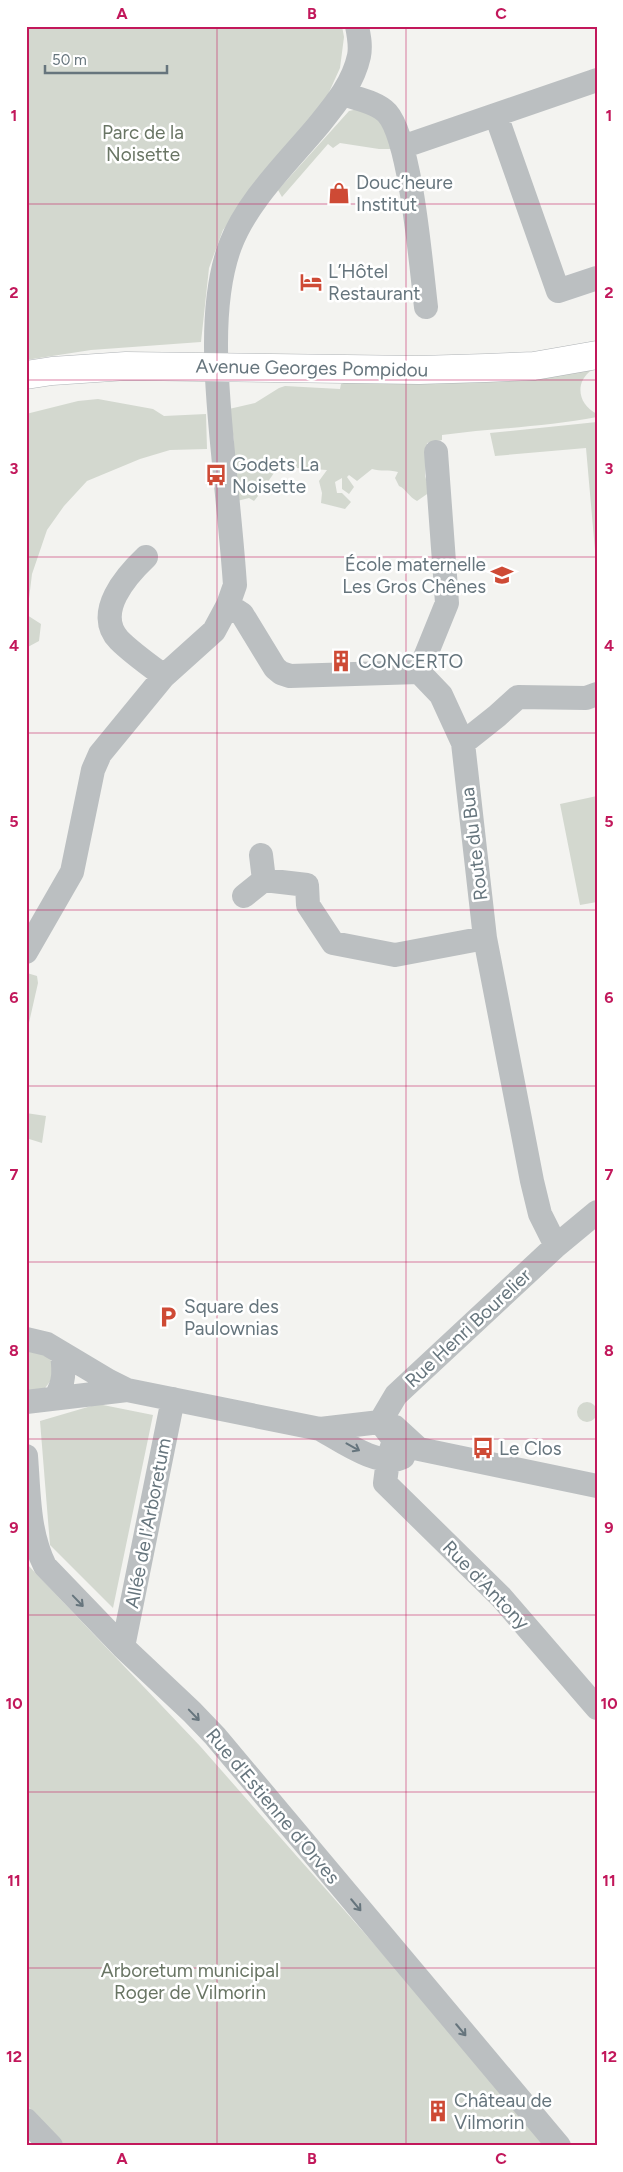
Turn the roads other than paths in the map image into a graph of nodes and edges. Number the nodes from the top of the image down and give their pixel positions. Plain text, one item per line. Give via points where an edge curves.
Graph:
1 (358, 32) edge
2 (597, 80) edge
3 (342, 94) junction
4 (496, 115) junction
5 (402, 147) junction
6 (597, 278) edge
7 (426, 307) dead end
8 (597, 355) edge
9 (217, 368) junction
10 (26, 375) edge
11 (436, 452) dead end
12 (146, 557) dead end
13 (228, 605) junction
14 (418, 672) junction
15 (164, 676) junction
16 (597, 694) edge
17 (463, 743) junction
18 (261, 855) dead end
19 (264, 880) junction
20 (244, 896) dead end
21 (485, 938) junction
22 (26, 952) edge
23 (597, 1212) edge
24 (556, 1246) junction
25 (26, 1339) edge
26 (62, 1353) junction
27 (127, 1390) junction
28 (55, 1398) junction
29 (173, 1399) junction
30 (26, 1402) edge
31 (380, 1422) junction
32 (320, 1429) junction
33 (419, 1449) junction
34 (26, 1456) edge
35 (388, 1460) junction
36 (597, 1486) edge
37 (123, 1647) junction
38 (597, 1708) edge
39 (26, 2120) edge
40 (51, 2146) edge
41 (559, 2146) edge

1 - 3 street via 359,55
2 - 4 street
3 - 5 street via 374,104 386,112 396,125
3 - 9 street via 254,203 230,245 221,281
4 - 5 street
4 - 6 street via 558,291
5 - 7 street
8 - 9 main road, Avenue Georges Pompidou via 534,366 410,370
9 - 10 main road, Avenue Georges Pompidou via 93,367
9 - 13 street via 235,585
11 - 14 street via 447,603
12 - 15 street via 128,574 114,596 112,629 118,639
13 - 14 street via 242,614 281,673 303,676
13 - 15 street via 214,631
14 - 17 street, Route du Bua via 441,696
15 - 22 street via 100,754 93,770 72,872
16 - 17 street via 586,698 518,696
17 - 21 street, Route du Bua
18 - 19 street
19 - 20 street
19 - 21 street via 308,885 308,905 332,943 394,955
21 - 24 street, Route du Bua via 532,1181 540,1214
23 - 24 street, Rue Henri Bourelier
24 - 31 street, Rue Henri Bourelier via 396,1395
25 - 26 street via 47,1344
26 - 27 street
26 - 28 street via 62,1387
27 - 28 street
27 - 29 street
28 - 30 street
29 - 32 street
29 - 37 street, Allée de l'Arboretum
31 - 32 street
31 - 33 street via 395,1427
31 - 35 street via 394,1440
32 -> 35 street via 364,1454
33 - 35 street via 398,1460
33 - 36 street
34 -> 37 street, Rue d'Estienne d'Orves via 32,1529 44,1566
35 - 38 street, Rue d'Antony via 385,1482 501,1597
37 -> 41 street, Rue d'Estienne d'Orves via 215,1736
39 - 40 street

